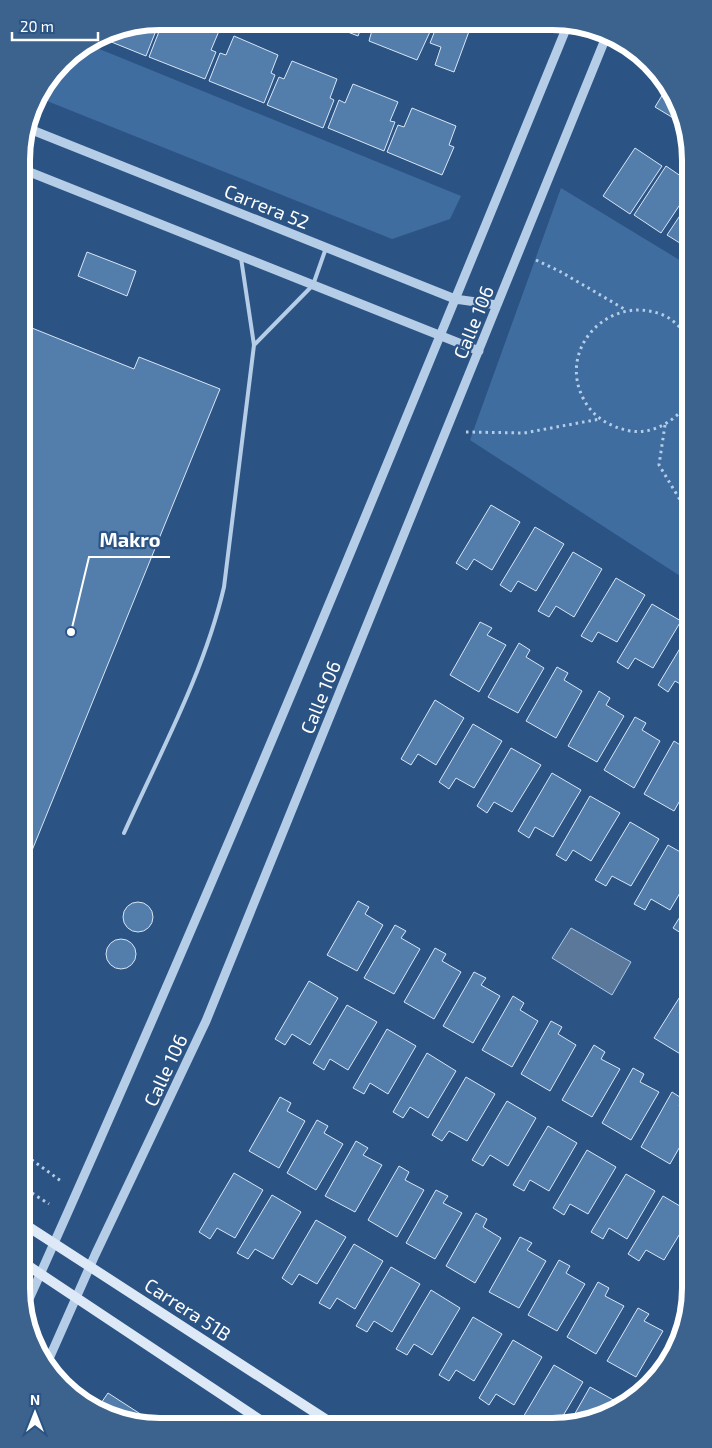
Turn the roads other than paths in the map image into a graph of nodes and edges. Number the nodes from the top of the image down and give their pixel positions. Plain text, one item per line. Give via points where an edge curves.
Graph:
1 (565, 31) edge
2 (604, 41) edge
3 (33, 131) edge
4 (30, 172) edge
5 (327, 247) junction
6 (240, 256) junction
7 (313, 285) junction
8 (456, 298) junction
9 (497, 305) junction
10 (441, 336) junction
11 (254, 345) junction
12 (478, 351) junction
13 (124, 833) dead end
14 (30, 1228) edge
15 (54, 1243) junction
16 (30, 1267) edge
17 (90, 1267) junction
18 (40, 1273) junction
19 (30, 1295) edge
20 (76, 1297) junction
21 (50, 1357) edge
22 (257, 1418) edge
23 (324, 1418) edge

1 - 8 street, Calle 106
2 - 9 street, Calle 106
3 - 5 street, Carrera 52
4 - 6 street
5 - 7 lane
5 - 8 street, Carrera 52
6 - 7 street
6 - 11 lane
7 - 10 street
7 - 11 lane
8 - 9 street, Carrera 52
8 - 10 street, Calle 106
9 - 12 street, Calle 106
10 - 12 street
10 - 15 street, Calle 106 via 132,1070
11 - 13 lane via 224,587 216,622
12 - 17 street, Calle 106 via 206,1021
14 - 15 main road, Carrera 51B
15 - 17 main road, Carrera 51B
15 - 18 street, Calle 106
16 - 18 main road
17 - 20 street, Calle 106
17 - 23 main road, Carrera 51B
18 - 19 street, Calle 106
18 - 20 main road
20 - 21 street, Calle 106
20 - 22 main road

